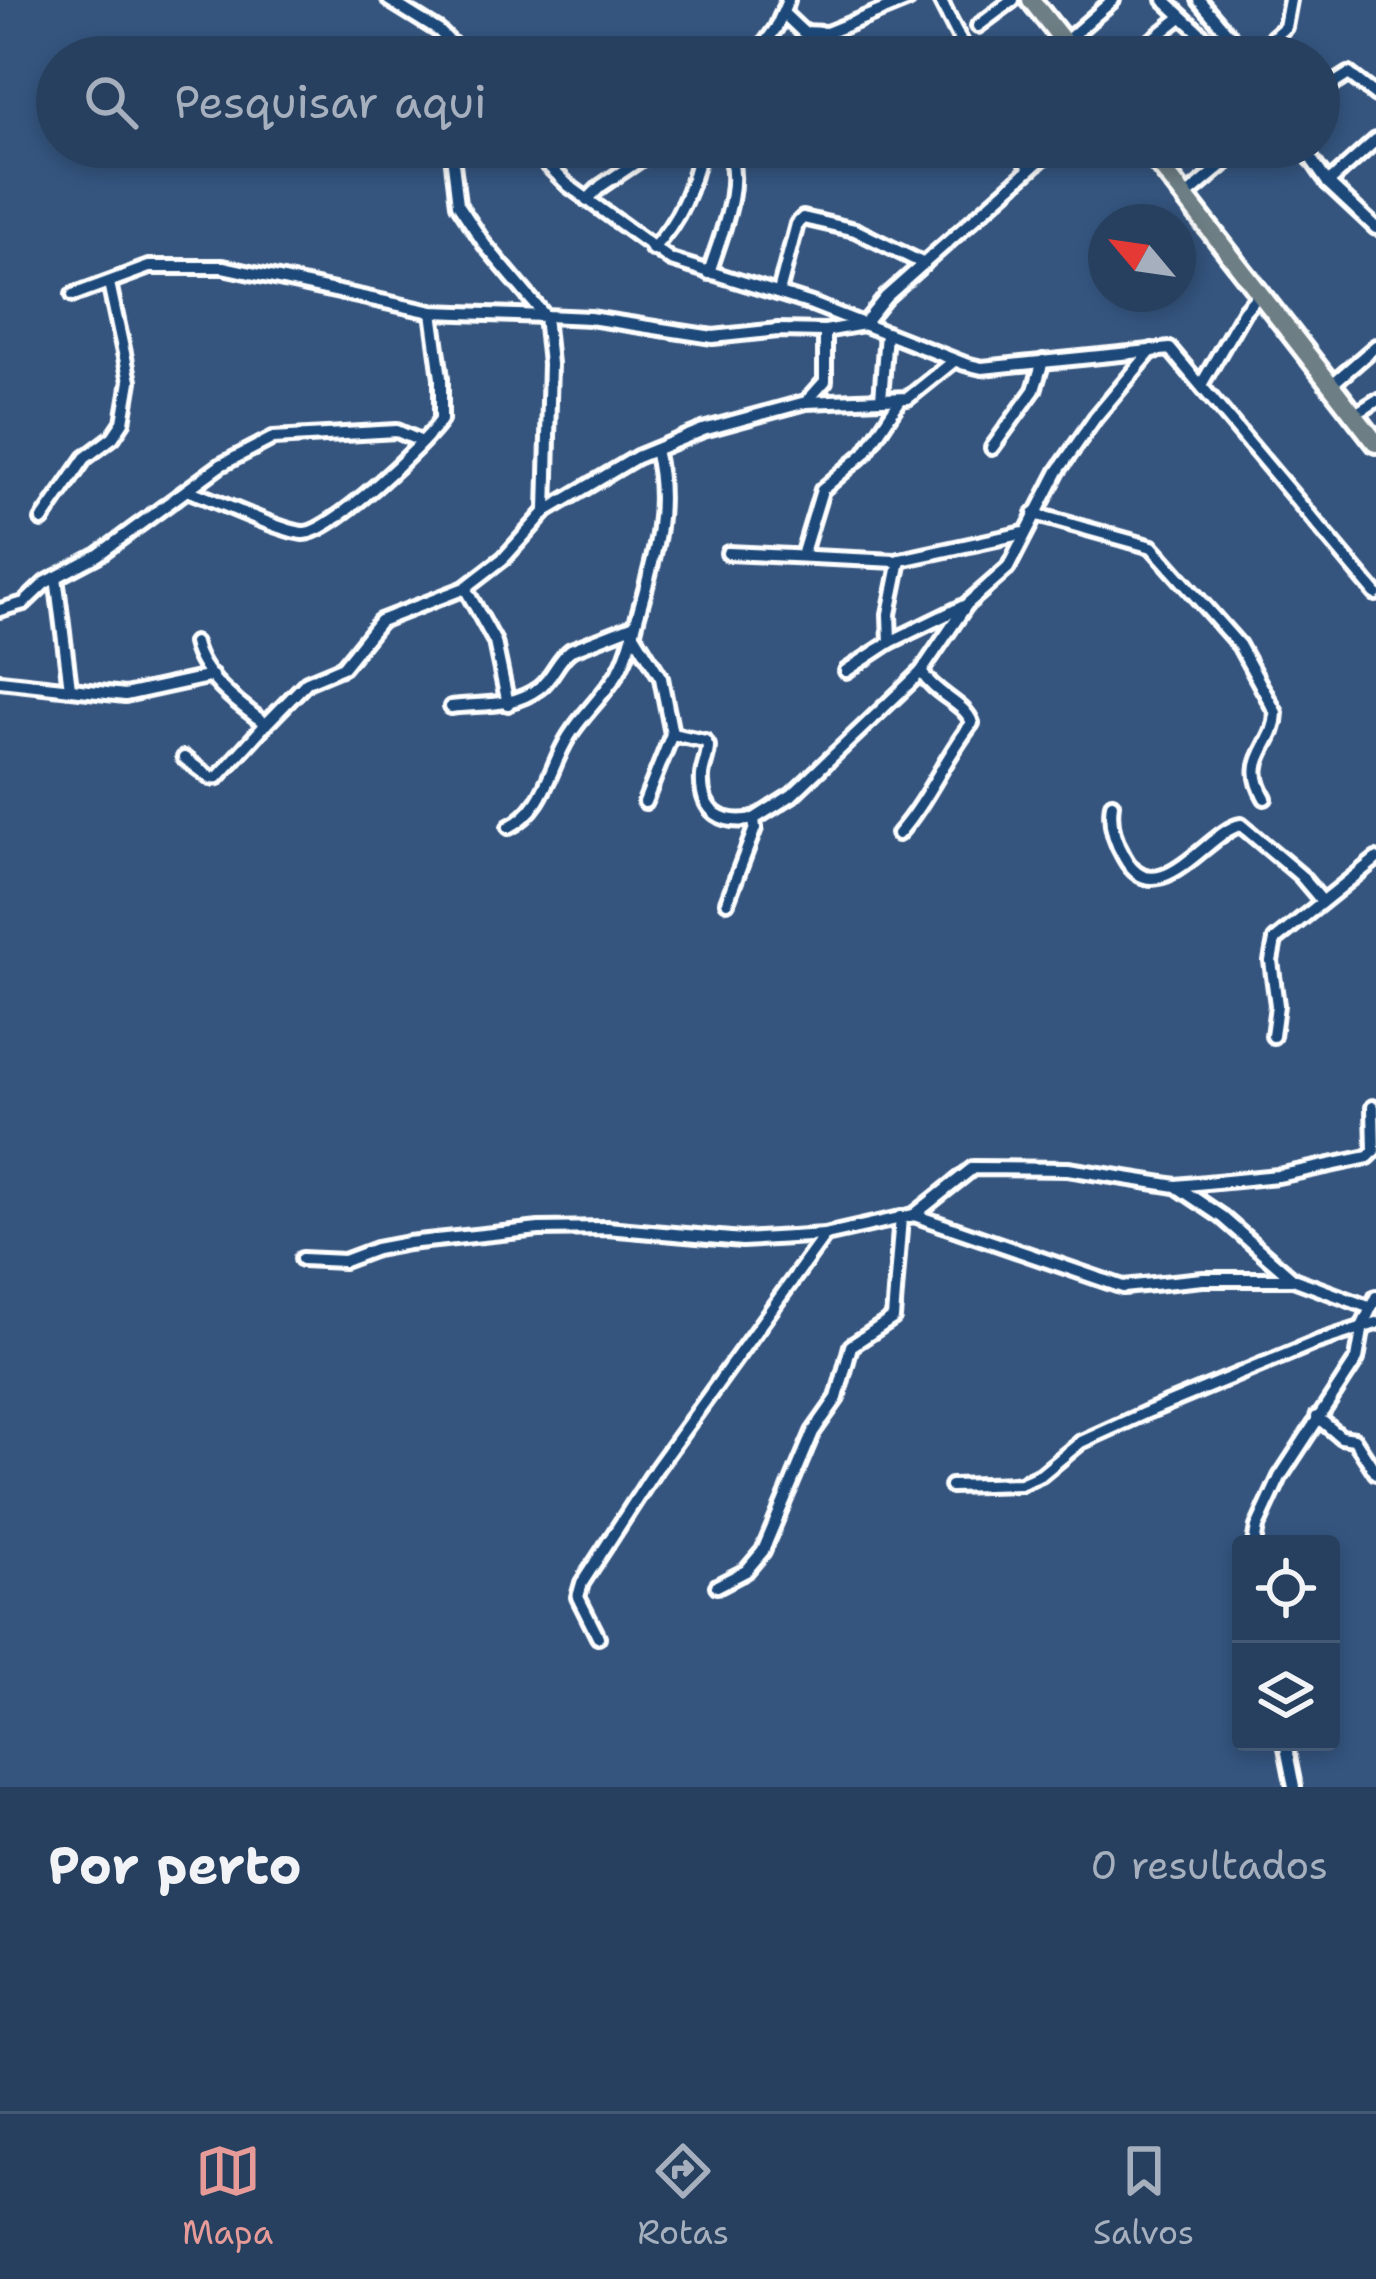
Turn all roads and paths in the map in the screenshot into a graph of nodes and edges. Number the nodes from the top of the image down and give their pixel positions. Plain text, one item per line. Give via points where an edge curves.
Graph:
1 (389, 0) edge
2 (788, 0) edge
3 (908, 0) edge
4 (940, 0) edge
5 (1013, 0) edge
6 (1031, 0) edge
7 (1113, 0) edge
8 (1165, 0) edge
9 (1199, 0) edge
10 (1290, 0) edge
11 (784, 14) junction
12 (1180, 17) junction
13 (977, 26) dead end
14 (443, 36) edge
15 (769, 36) edge
16 (959, 36) edge
17 (1059, 36) edge
18 (1082, 36) edge
19 (1156, 36) edge
20 (1203, 36) edge
21 (1230, 36) edge
22 (1272, 36) edge
23 (1340, 80) edge
24 (1376, 94) edge
25 (1376, 140) edge
26 (454, 168) edge
27 (547, 168) edge
28 (630, 168) edge
29 (696, 168) edge
30 (732, 168) edge
31 (1030, 168) edge
32 (1162, 168) edge
33 (1219, 168) edge
34 (1318, 168) edge
35 (1328, 183) junction
36 (1184, 197) junction
37 (587, 200) junction
38 (1376, 228) edge
39 (652, 249) junction
40 (924, 264) junction
41 (709, 273) junction
42 (109, 283) junction
43 (779, 292) junction
44 (1259, 294) junction
45 (73, 295) dead end
46 (431, 311) junction
47 (545, 316) junction
48 (863, 324) junction
49 (825, 331) junction
50 (886, 333) junction
51 (1376, 346) edge
52 (1154, 348) junction
53 (954, 361) junction
54 (1043, 361) junction
55 (825, 381) junction
56 (1201, 385) junction
57 (1330, 386) junction
58 (881, 399) junction
59 (900, 400) junction
60 (834, 401) junction
61 (1376, 401) edge
62 (806, 402) junction
63 (1354, 415) junction
64 (422, 442) junction
65 (1376, 442) edge
66 (992, 448) dead end
67 (655, 450) junction
68 (187, 490) junction
69 (546, 511) junction
70 (1034, 514) junction
71 (42, 520) dead end
72 (1024, 533) junction
73 (728, 554) dead end
74 (802, 556) junction
75 (900, 560) junction
76 (56, 577) junction
77 (464, 588) junction
78 (1376, 594) edge
79 (968, 604) junction
80 (0, 610) edge
81 (634, 629) junction
82 (890, 642) junction
83 (194, 643) dead end
84 (846, 671) dead end
85 (921, 671) junction
86 (212, 676) junction
87 (0, 680) edge
88 (70, 688) junction
89 (508, 704) junction
90 (452, 707) dead end
91 (266, 724) junction
92 (672, 734) junction
93 (184, 758) dead end
94 (1265, 798) dead end
95 (645, 802) dead end
96 (1112, 804) dead end
97 (754, 819) junction
98 (509, 827) dead end
99 (898, 834) dead end
100 (1376, 859) edge
101 (1322, 901) junction
102 (727, 902) dead end
103 (1273, 1036) dead end
104 (1373, 1107) edge
105 (1176, 1186) junction
106 (908, 1216) junction
107 (825, 1235) junction
108 (302, 1258) dead end
109 (1293, 1279) junction
110 (1373, 1302) edge
111 (1370, 1324) edge
112 (1317, 1417) junction
113 (1376, 1473) edge
114 (951, 1486) dead end
115 (1256, 1535) edge
116 (717, 1586) dead end
117 (598, 1637) dead end
118 (1287, 1751) edge
119 (1294, 1787) edge

1 - 14 street
2 - 11 street
3 - 11 street via 827,33 802,32
4 - 16 street
5 - 13 street
6 - 17 main road
7 - 18 street
8 - 12 street
9 - 21 street
10 - 22 street via 1285,26
11 - 15 street
12 - 19 street
12 - 20 street
23 - 24 street via 1349,74
25 - 35 street
26 - 47 street via 458,204
27 - 37 street
28 - 37 street
29 - 39 street via 674,224
30 - 41 street
31 - 40 street
32 - 36 main road
33 - 36 street
34 - 35 street
35 - 38 street
36 - 44 main road
37 - 39 street
39 - 41 street
40 - 43 street via 855,230 803,218
40 - 48 street
41 - 43 street
42 - 45 street
42 - 46 street via 149,267 223,267
42 - 71 street via 130,381 123,422 85,458
43 - 48 street
44 - 56 street
44 - 57 main road
46 - 47 street
46 - 64 street via 442,411
47 - 49 street via 713,337
47 - 69 street
48 - 49 street
48 - 50 street
49 - 55 street
50 - 53 street
50 - 58 street
51 - 57 street
52 - 54 street
52 - 56 street via 1174,353
52 - 70 street via 1095,418
53 - 54 street via 982,368
53 - 59 street
54 - 66 street via 1034,389
55 - 60 street
55 - 62 street
56 - 78 street
57 - 63 main road
58 - 59 street
58 - 60 street
59 - 74 street via 857,462 822,490
60 - 62 street
61 - 63 street
62 - 67 street
63 - 65 main road
64 - 68 street via 397,431 281,436
64 - 68 street via 310,532
67 - 69 street
67 - 81 street via 660,531
68 - 76 street
69 - 77 street
70 - 72 street
70 - 94 street via 1152,547 1228,630 1276,713 1255,776
72 - 75 street
72 - 79 street via 1009,568
73 - 74 street
74 - 75 street
75 - 82 street
76 - 80 street via 24,603
76 - 88 street
77 - 89 street via 494,642
77 - 91 street via 380,621 343,668 307,682
79 - 82 street
79 - 85 street
81 - 89 street via 572,650 542,687
81 - 92 street via 661,678
81 - 98 street via 622,666 572,731 539,801
82 - 84 street
83 - 86 street
85 - 97 street via 792,795
85 - 99 street via 971,723
86 - 88 street via 125,694
86 - 91 street
87 - 88 street
89 - 90 street
91 - 93 street via 218,777
92 - 95 street
92 - 97 street via 708,746 702,779 718,819
96 - 101 street via 1118,846 1142,874 1183,868 1241,825
97 - 102 street
100 - 101 street
101 - 103 street via 1271,949
104 - 105 street via 1368,1157
105 - 106 street via 1068,1168 973,1168
105 - 109 street
106 - 107 street
106 - 109 street via 1123,1287
106 - 116 street via 893,1318 851,1346 837,1398 813,1432 763,1550 746,1571
107 - 108 street via 742,1240 539,1229 408,1243 344,1261
107 - 117 street via 582,1582 578,1597
109 - 110 street
110 - 111 street
111 - 112 street via 1357,1359
111 - 114 street via 1081,1442 1020,1484
112 - 113 street via 1340,1437 1354,1438
112 - 115 street
118 - 119 street

